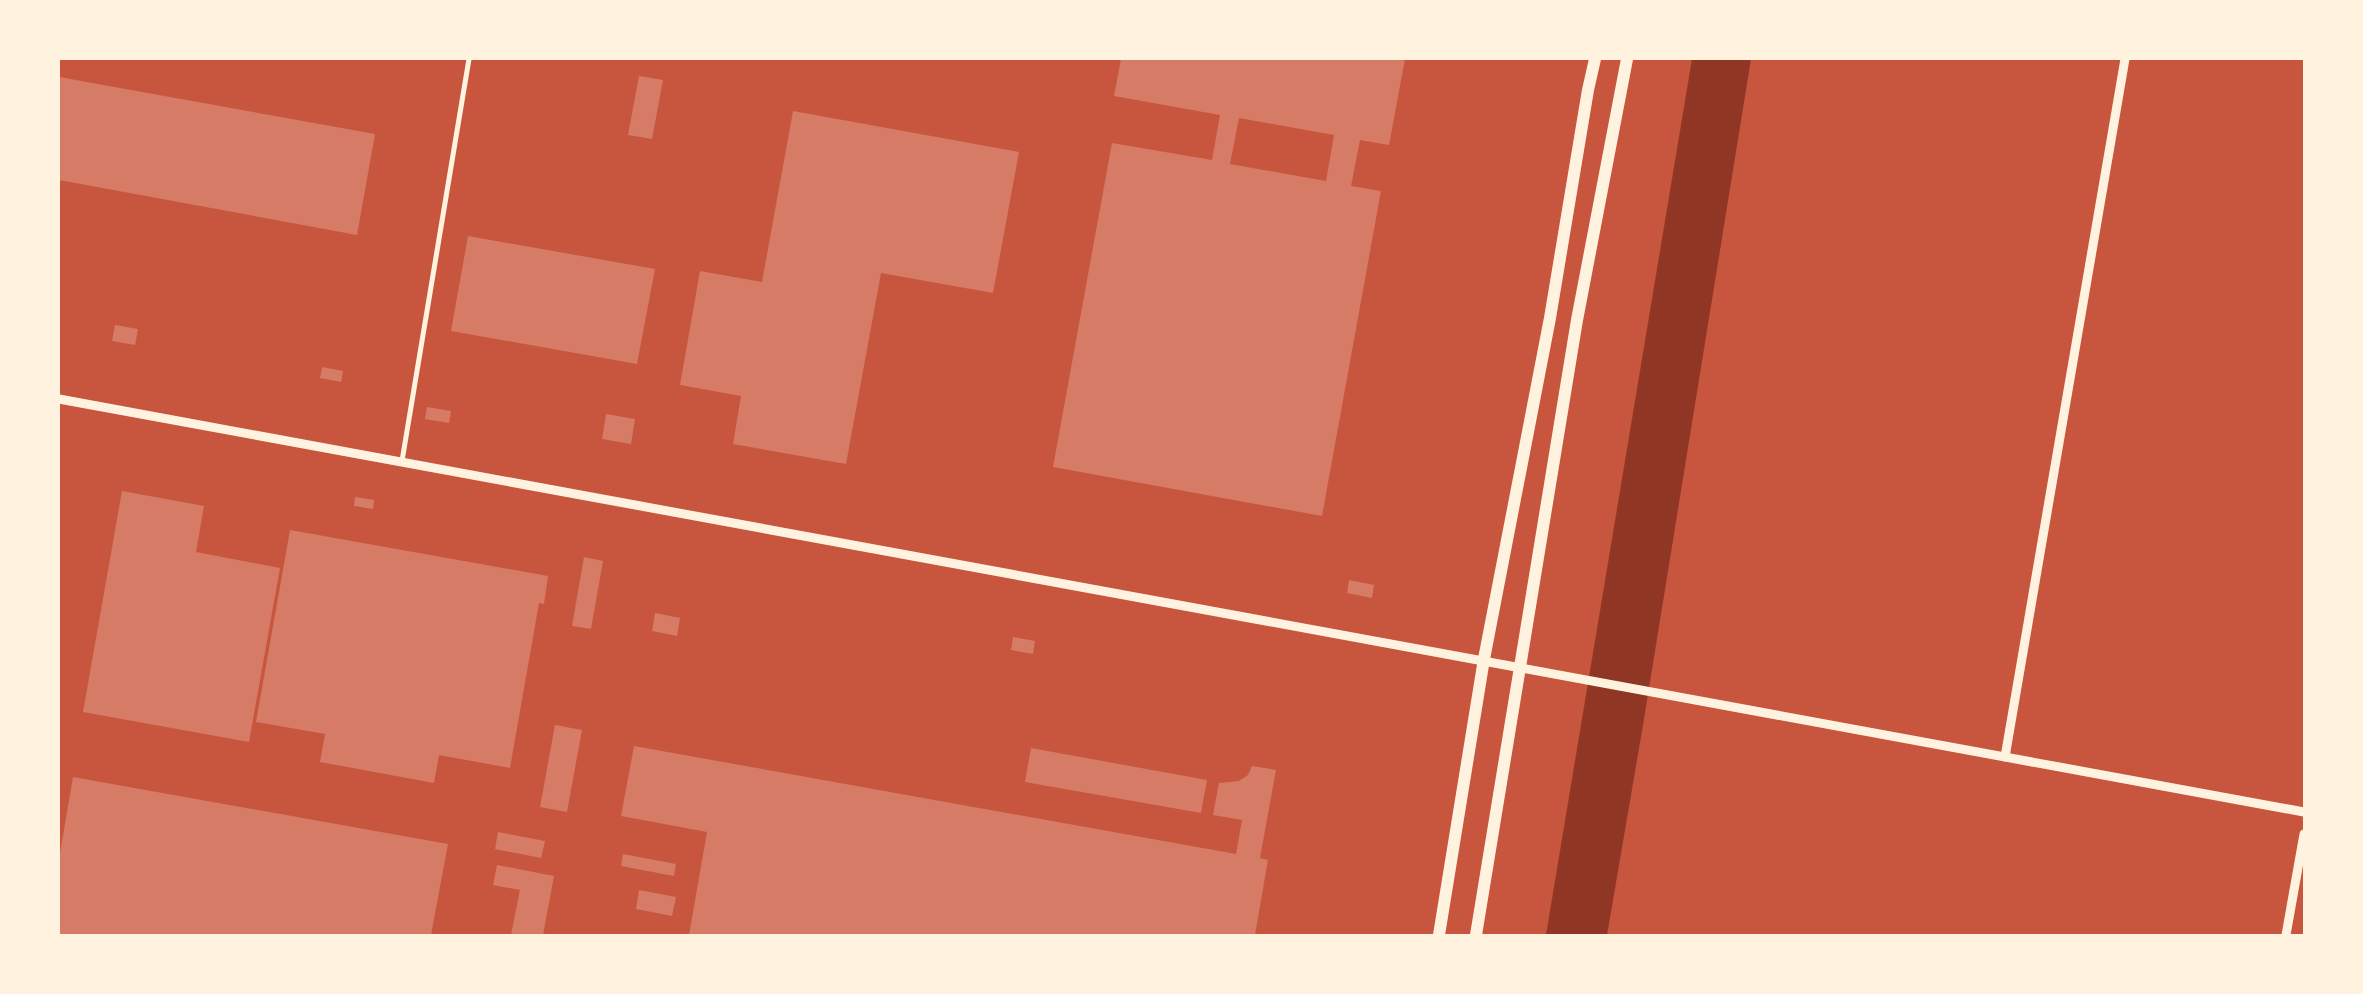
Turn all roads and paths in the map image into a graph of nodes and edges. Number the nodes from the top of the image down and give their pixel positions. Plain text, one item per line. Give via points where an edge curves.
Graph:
1 (468, 59) edge
2 (1595, 59) edge
3 (1627, 59) edge
4 (2125, 59) edge
5 (59, 399) edge
6 (402, 461) junction
7 (1484, 659) junction
8 (1520, 666) junction
9 (2004, 756) junction
10 (2304, 812) edge
11 (2304, 834) edge
12 (1439, 935) edge
13 (1476, 935) edge
14 (2286, 935) edge

1 - 6 street
2 - 7 main road via 1550,318
3 - 8 main road via 1577,320
4 - 9 street
5 - 6 street
6 - 7 street
7 - 8 street
7 - 12 main road
8 - 9 street
8 - 13 main road
9 - 10 street
11 - 14 street

